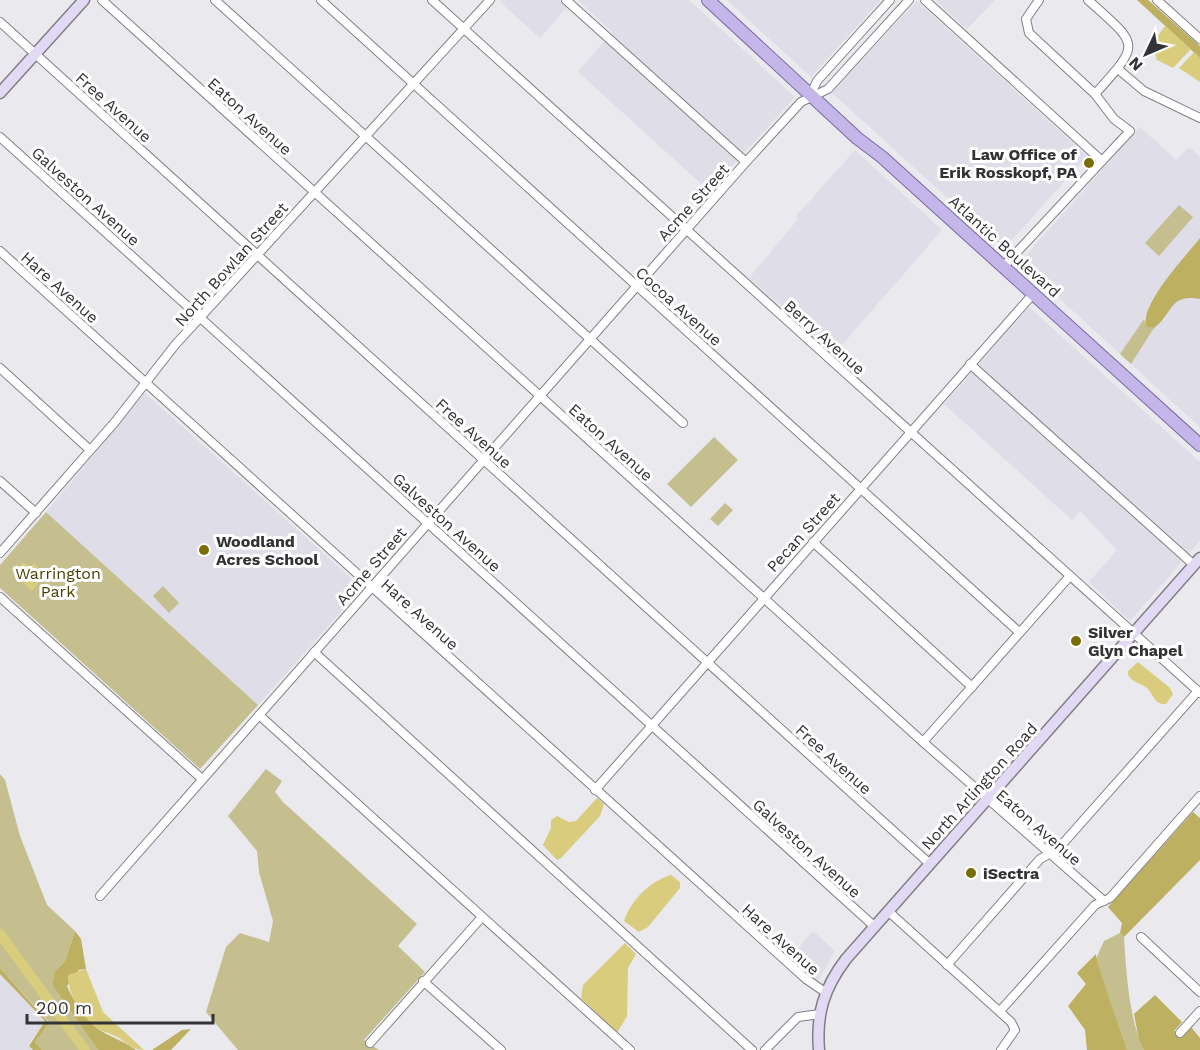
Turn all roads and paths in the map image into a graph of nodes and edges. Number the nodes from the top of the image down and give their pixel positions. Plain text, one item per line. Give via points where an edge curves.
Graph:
1 (84, 0) edge
2 (102, 0) edge
3 (215, 0) edge
4 (321, 0) edge
5 (432, 0) edge
6 (490, 0) edge
7 (566, 0) edge
8 (708, 0) edge
9 (890, 0) edge
10 (909, 0) edge
11 (925, 0) edge
12 (1039, 0) edge
13 (1088, 0) edge
14 (1156, 0) edge
15 (0, 22) edge
16 (464, 29) junction
17 (1200, 39) edge
18 (35, 54) junction
19 (1118, 69) junction
20 (414, 84) junction
21 (0, 93) edge
22 (1095, 94) junction
23 (810, 96) junction
24 (1200, 118) edge
25 (366, 136) junction
26 (0, 137) edge
27 (1102, 161) junction
28 (746, 162) junction
29 (315, 192) junction
30 (686, 230) junction
31 (0, 251) edge
32 (257, 255) junction
33 (1004, 267) junction
34 (636, 286) junction
35 (1033, 294) junction
36 (201, 317) junction
37 (589, 339) junction
38 (970, 364) junction
39 (0, 368) edge
40 (145, 382) junction
41 (539, 395) junction
42 (683, 423) dead end
43 (910, 432) junction
44 (1200, 445) edge
45 (90, 450) junction
46 (482, 459) junction
47 (0, 481) edge
48 (860, 489) junction
49 (36, 513) junction
50 (427, 522) junction
51 (813, 542) junction
52 (0, 553) edge
53 (1197, 562) edge
54 (1069, 577) junction
55 (371, 587) junction
56 (0, 597) edge
57 (763, 598) junction
58 (1019, 632) junction
59 (1134, 634) junction
60 (314, 652) junction
61 (707, 662) junction
62 (972, 687) junction
63 (1199, 692) edge
64 (259, 715) junction
65 (650, 725) junction
66 (923, 742) junction
67 (202, 779) junction
68 (595, 790) junction
69 (1200, 796) edge
70 (987, 799) junction
71 (1049, 854) junction
72 (930, 864) junction
73 (99, 896) dead end
74 (1104, 901) junction
75 (888, 911) junction
76 (482, 917) junction
77 (875, 927) junction
78 (1141, 937) dead end
79 (947, 965) junction
80 (423, 981) junction
81 (825, 992) junction
82 (1200, 992) edge
83 (1000, 1011) junction
84 (1200, 1011) edge
85 (820, 1014) junction
86 (1180, 1033) dead end
87 (370, 1043) dead end
88 (1003, 1049) edge
89 (501, 1050) edge
90 (630, 1050) edge
91 (752, 1050) edge
92 (765, 1050) edge
93 (819, 1050) edge

1 - 18 main road
2 - 29 street, Eaton Avenue
3 - 25 street
4 - 20 street, Cocoa Avenue
5 - 16 street, Berry Avenue
6 - 16 street, North Bowlan Street
7 - 28 street
8 - 23 main road, Atlantic Boulevard
9 - 23 street via 818,81
10 - 23 street via 828,89
11 - 27 street
12 - 22 street via 1026,19 1029,33
13 - 19 street via 1128,38 1126,60
14 - 17 street
15 - 18 street, Free Avenue
16 - 20 street, North Bowlan Street
16 - 30 street, Berry Avenue
18 - 21 main road
18 - 32 street, Free Avenue
19 - 22 street
19 - 24 street via 1144,91
20 - 25 street, North Bowlan Street
20 - 34 street, Cocoa Avenue
22 - 27 street via 1114,119 1130,131
23 - 28 street, Acme Street
23 - 33 main road, Atlantic Boulevard
25 - 29 street, North Bowlan Street
25 - 37 street
26 - 36 street, Galveston Avenue
27 - 33 street
28 - 30 street, Acme Street
29 - 32 street, North Bowlan Street
29 - 41 street, Eaton Avenue
30 - 34 street, Acme Street
30 - 43 street, Berry Avenue
31 - 40 street, Hare Avenue
32 - 36 street, North Bowlan Street
32 - 46 street, Free Avenue
33 - 35 main road, Atlantic Boulevard
34 - 37 street, Acme Street
34 - 48 street, Cocoa Avenue
35 - 38 street, Pecan Street
35 - 44 main road, Atlantic Boulevard
36 - 40 street, North Bowlan Street
36 - 50 street, Galveston Avenue
37 - 41 street, Acme Street
37 - 42 street
38 - 43 street, Pecan Street
38 - 53 street
39 - 45 street
40 - 45 street, North Bowlan Street
40 - 55 street, Hare Avenue
41 - 46 street, Acme Street
41 - 57 street, Eaton Avenue
43 - 48 street, Pecan Street
43 - 54 street, Berry Avenue
45 - 49 street, North Bowlan Street
46 - 50 street, Acme Street
46 - 61 street, Free Avenue
47 - 49 street
48 - 51 street, Pecan Street
48 - 58 street, Cocoa Avenue
49 - 52 street, North Bowlan Street
50 - 55 street, Acme Street
50 - 65 street, Galveston Avenue
51 - 57 street, Pecan Street
51 - 62 street
53 - 59 main road, North Arlington Road
54 - 58 street
54 - 59 street, Berry Avenue
55 - 60 street, Acme Street
55 - 68 street, Hare Avenue
56 - 67 street
57 - 61 street, Pecan Street
57 - 66 street, Eaton Avenue
58 - 62 street
59 - 63 street, Berry Avenue
59 - 70 main road, North Arlington Road
60 - 64 street, Acme Street
60 - 91 street
61 - 65 street, Pecan Street
61 - 72 street, Free Avenue
62 - 66 street
63 - 71 street via 1058,849
64 - 67 street, Acme Street
64 - 76 street
65 - 68 street, Pecan Street
65 - 77 street, Galveston Avenue
66 - 70 street, Eaton Avenue
67 - 73 street, Acme Street
68 - 81 street, Hare Avenue via 813,986
69 - 74 street
70 - 71 street, Eaton Avenue
70 - 72 main road, North Arlington Road
71 - 74 street, Eaton Avenue
71 - 79 street via 1040,859
72 - 75 main road, North Arlington Road
74 - 83 street via 1095,906
75 - 77 main road, North Arlington Road
75 - 79 street
76 - 80 street
76 - 90 street
77 - 81 main road, North Arlington Road via 839,968
78 - 82 street
79 - 83 street
80 - 87 street
80 - 89 street
81 - 85 main road, North Arlington Road
83 - 88 street via 1014,1030
84 - 86 street
85 - 92 street via 798,1017
85 - 93 main road, North Arlington Road

